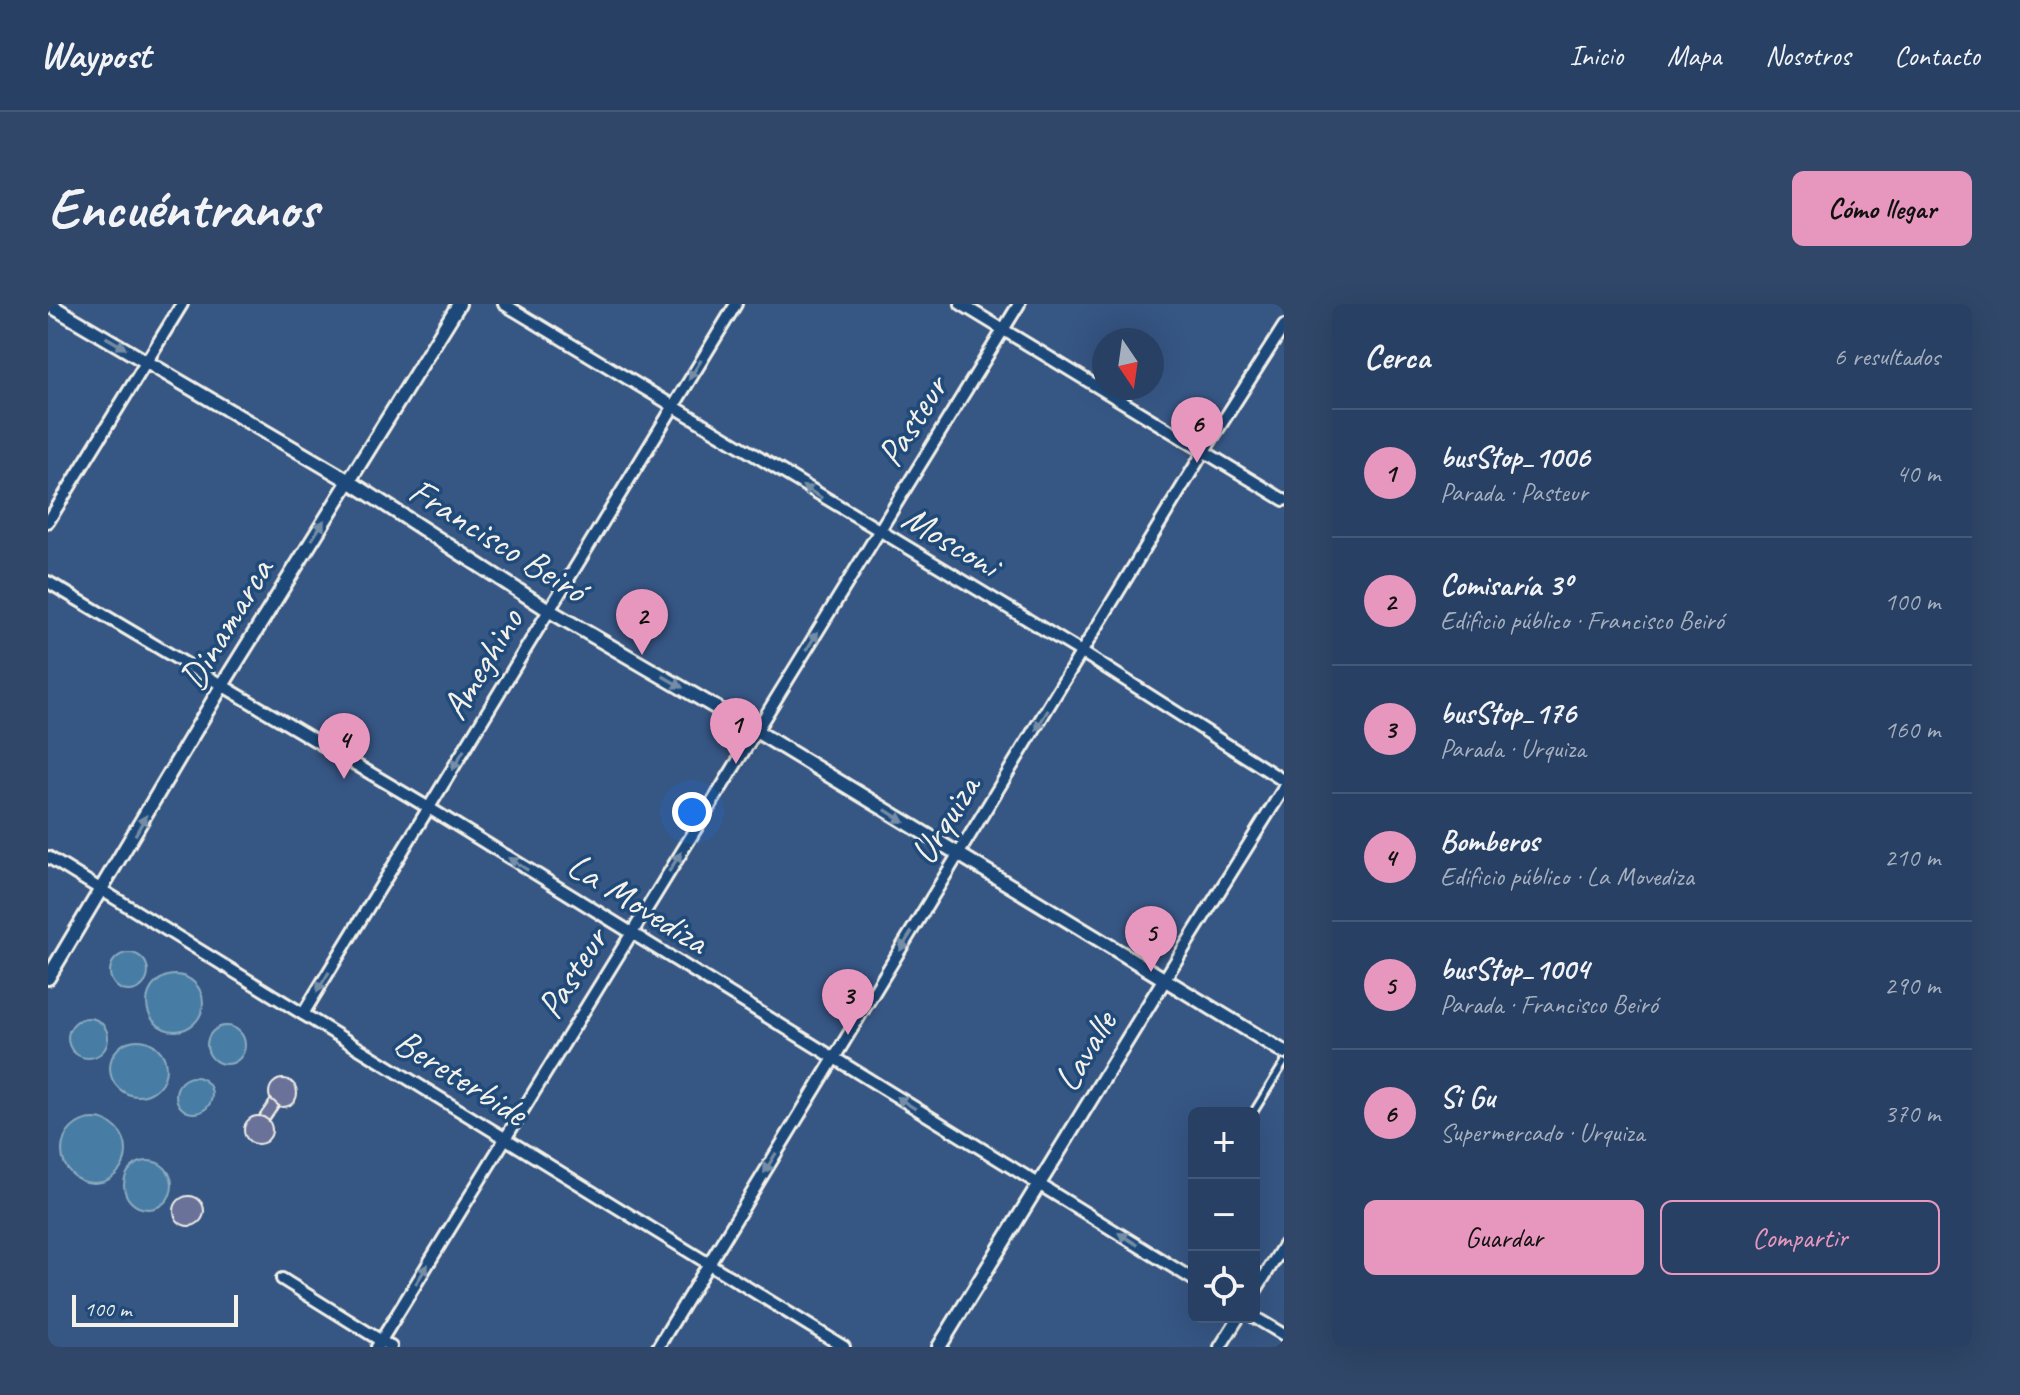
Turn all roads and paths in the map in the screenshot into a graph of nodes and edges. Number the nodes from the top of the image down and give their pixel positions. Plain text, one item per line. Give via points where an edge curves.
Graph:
1 (48, 304) edge
2 (182, 304) edge
3 (459, 304) edge
4 (504, 304) edge
5 (736, 304) edge
6 (961, 304) edge
7 (1019, 304) edge
8 (1284, 326) edge
9 (1003, 330) junction
10 (147, 360) junction
11 (672, 406) junction
12 (1204, 451) junction
13 (349, 481) junction
14 (1284, 500) edge
15 (48, 522) edge
16 (878, 533) junction
17 (48, 582) edge
18 (550, 611) junction
19 (1083, 653) junction
20 (223, 684) junction
21 (756, 731) junction
22 (1284, 781) edge
23 (1284, 788) edge
24 (429, 808) junction
25 (959, 856) junction
26 (48, 857) edge
27 (101, 892) junction
28 (631, 934) junction
29 (48, 978) edge
30 (1164, 980) junction
31 (303, 1014) junction
32 (1284, 1052) edge
33 (833, 1059) junction
34 (1284, 1063) edge
35 (1257, 1107) edge
36 (505, 1139) junction
37 (1039, 1185) junction
38 (1284, 1245) edge
39 (709, 1265) junction
40 (1188, 1276) edge
41 (282, 1279) dead end
42 (1260, 1283) edge
43 (1260, 1321) edge
44 (1235, 1323) edge
45 (1284, 1335) edge
46 (383, 1345) edge
47 (658, 1347) edge
48 (844, 1347) edge
49 (939, 1347) edge
50 (1220, 1347) edge

1 -> 10 street, Francisco Beiró
2 - 10 street
3 - 13 street, Dinamarca
4 - 11 street, Mosconi
5 -> 11 street, Ameghino
6 - 9 street
7 - 9 street, Pasteur
8 - 12 street, Urquiza
9 - 12 street
9 - 16 street, Pasteur
10 - 13 street, Francisco Beiró
10 - 15 street
16 -> 11 street, Mosconi
11 - 18 street, Ameghino
12 - 14 street
12 - 19 street, Urquiza
13 - 18 street, Francisco Beiró
20 -> 13 street, Dinamarca
16 - 19 street, Mosconi
21 -> 16 street, Pasteur
17 - 20 street, La Movediza
18 -> 21 street, Francisco Beiró
18 -> 24 street, Ameghino
19 - 22 street, Mosconi
19 -> 25 street, Urquiza
20 - 24 street, La Movediza
27 -> 20 street, Dinamarca
21 -> 25 street, Francisco Beiró
28 -> 21 street, Pasteur
23 - 30 street, Lavalle
28 -> 24 street, La Movediza
24 -> 31 street, Ameghino
25 - 30 street, Francisco Beiró
25 -> 33 street, Urquiza
26 - 27 street, Bereterbide
27 - 29 street, Dinamarca
27 - 31 street, Bereterbide
28 - 33 street, La Movediza
28 - 36 street, Pasteur
30 - 32 street, Francisco Beiró
30 - 37 street, Lavalle
31 - 36 street, Bereterbide
37 -> 33 street, La Movediza
33 -> 39 street, Urquiza
34 - 35 lane
36 - 39 street, Bereterbide
46 -> 36 street, Pasteur
40 -> 37 street, La Movediza
37 - 49 street, Lavalle
38 - 42 street
39 - 47 street, Urquiza
39 - 48 street, Bereterbide
41 - 46 street
43 - 45 street
44 - 50 street

